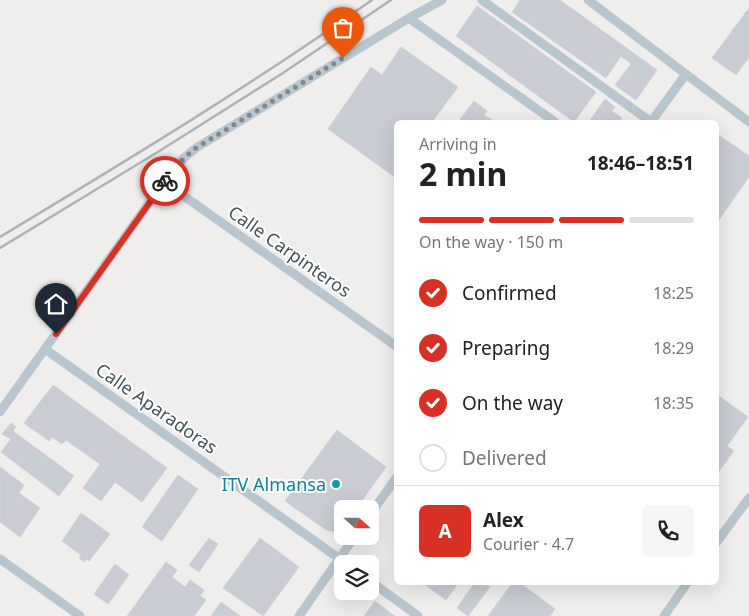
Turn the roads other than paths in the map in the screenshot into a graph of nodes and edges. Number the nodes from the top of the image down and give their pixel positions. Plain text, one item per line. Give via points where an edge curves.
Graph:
1 (442, 0) edge
2 (482, 0) edge
3 (588, 0) edge
4 (409, 18) junction
5 (686, 74) junction
6 (552, 120) edge
7 (648, 120) edge
8 (652, 120) edge
9 (749, 122) edge
10 (164, 182) junction
11 (394, 345) edge
12 (45, 349) junction
13 (0, 412) edge
14 (394, 481) edge
15 (749, 498) edge
16 (379, 503) edge
17 (719, 539) edge
18 (335, 555) edge
19 (0, 559) edge
20 (334, 572) edge
21 (686, 585) edge
22 (379, 587) edge
23 (80, 616) edge
24 (299, 616) edge
25 (418, 616) edge
26 (664, 616) edge

1 - 4 street
2 - 7 street
3 - 5 street
4 - 6 street
4 - 10 street via 196,148
5 - 8 street
5 - 9 street
10 - 11 street, Calle Carpinteros
10 - 12 street
12 - 13 street
12 - 18 street, Calle Aparadoras
14 - 16 street
15 - 17 street
19 - 23 street
20 - 24 street
21 - 26 street
22 - 25 street

